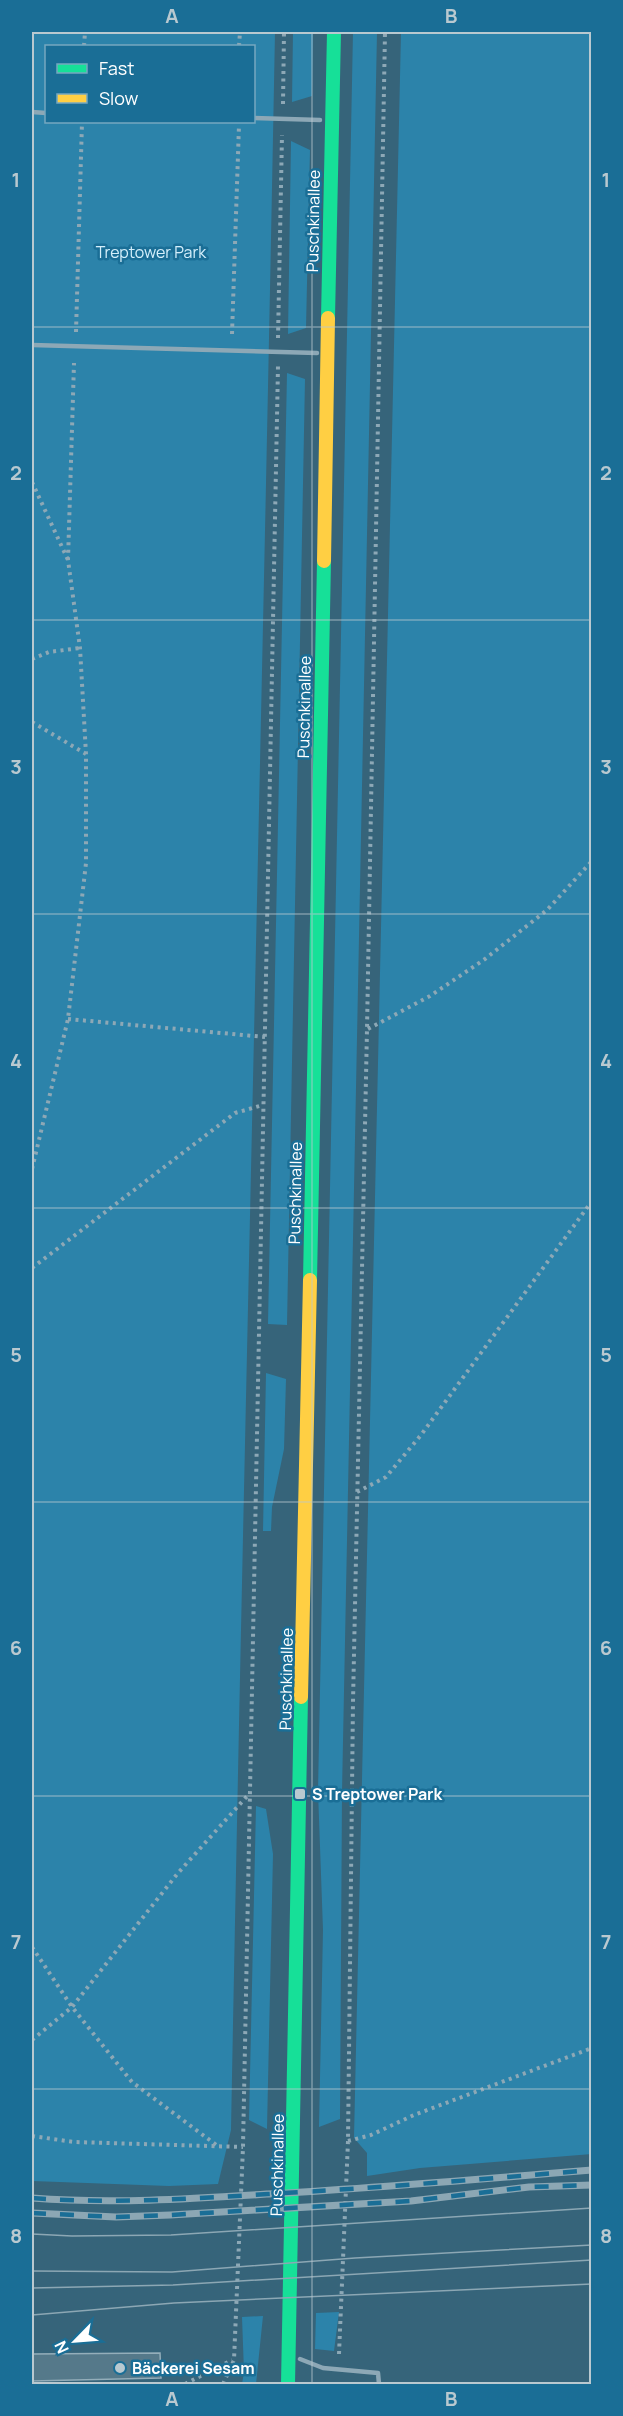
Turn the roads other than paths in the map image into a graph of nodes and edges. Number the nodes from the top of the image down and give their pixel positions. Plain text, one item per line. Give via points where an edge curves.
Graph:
1 (334, 32) edge
2 (255, 118) edge
3 (332, 120) junction
4 (32, 345) edge
5 (327, 353) junction
6 (289, 2355) junction
7 (276, 2385) edge
8 (288, 2385) edge
9 (379, 2385) edge

1 - 3 main road, Puschkinallee
2 - 3 lane
3 - 5 main road, Puschkinallee
4 - 5 lane
5 - 6 main road, Puschkinallee
6 - 7 main road, Puschkinallee
6 - 8 main road, Puschkinallee
6 - 9 lane via 323,2368 378,2373

